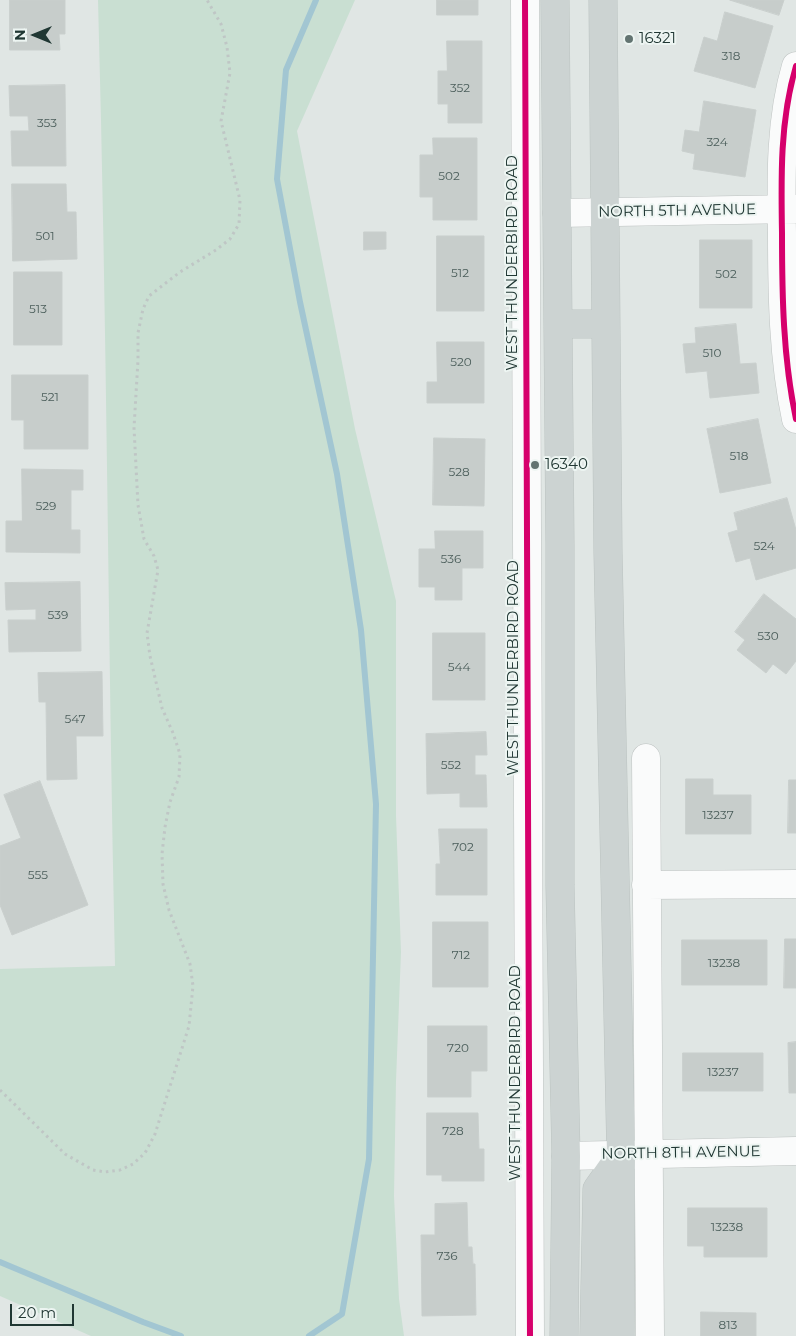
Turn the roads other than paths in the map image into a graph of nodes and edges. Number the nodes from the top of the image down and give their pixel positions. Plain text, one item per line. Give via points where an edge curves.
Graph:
1 (525, 0) edge
2 (555, 0) edge
3 (603, 0) edge
4 (796, 66) edge
5 (789, 209) edge
6 (605, 212) junction
7 (557, 214) junction
8 (558, 324) junction
9 (605, 324) junction
10 (525, 325) junction
11 (796, 420) edge
12 (646, 758) dead end
13 (796, 884) edge
14 (646, 885) junction
15 (796, 1151) edge
16 (648, 1154) junction
17 (621, 1155) junction
18 (566, 1156) junction
19 (530, 1336) edge
20 (564, 1336) edge
21 (594, 1336) edge
22 (620, 1336) edge
23 (650, 1336) edge

1 - 10 street, WEST THUNDERBIRD ROAD
2 - 7 main road
3 - 6 main road
4 - 5 street via 782,140
5 - 6 street, NORTH 5TH AVENUE
5 - 11 street via 782,301
6 - 7 street, NORTH 5TH AVENUE
6 - 9 main road
7 - 8 main road
8 - 9 main road
8 - 10 street, WEST THUNDERBIRD ROAD
8 - 18 main road via 560,885
9 - 17 main road
10 - 19 street, WEST THUNDERBIRD ROAD
12 - 14 street
13 - 14 street
14 - 16 street
15 - 16 street, NORTH 8TH AVENUE
16 - 17 street, NORTH 8TH AVENUE
16 - 23 street
17 - 18 street, NORTH 8TH AVENUE
17 - 21 main road via 597,1189
17 - 22 main road
18 - 20 main road

